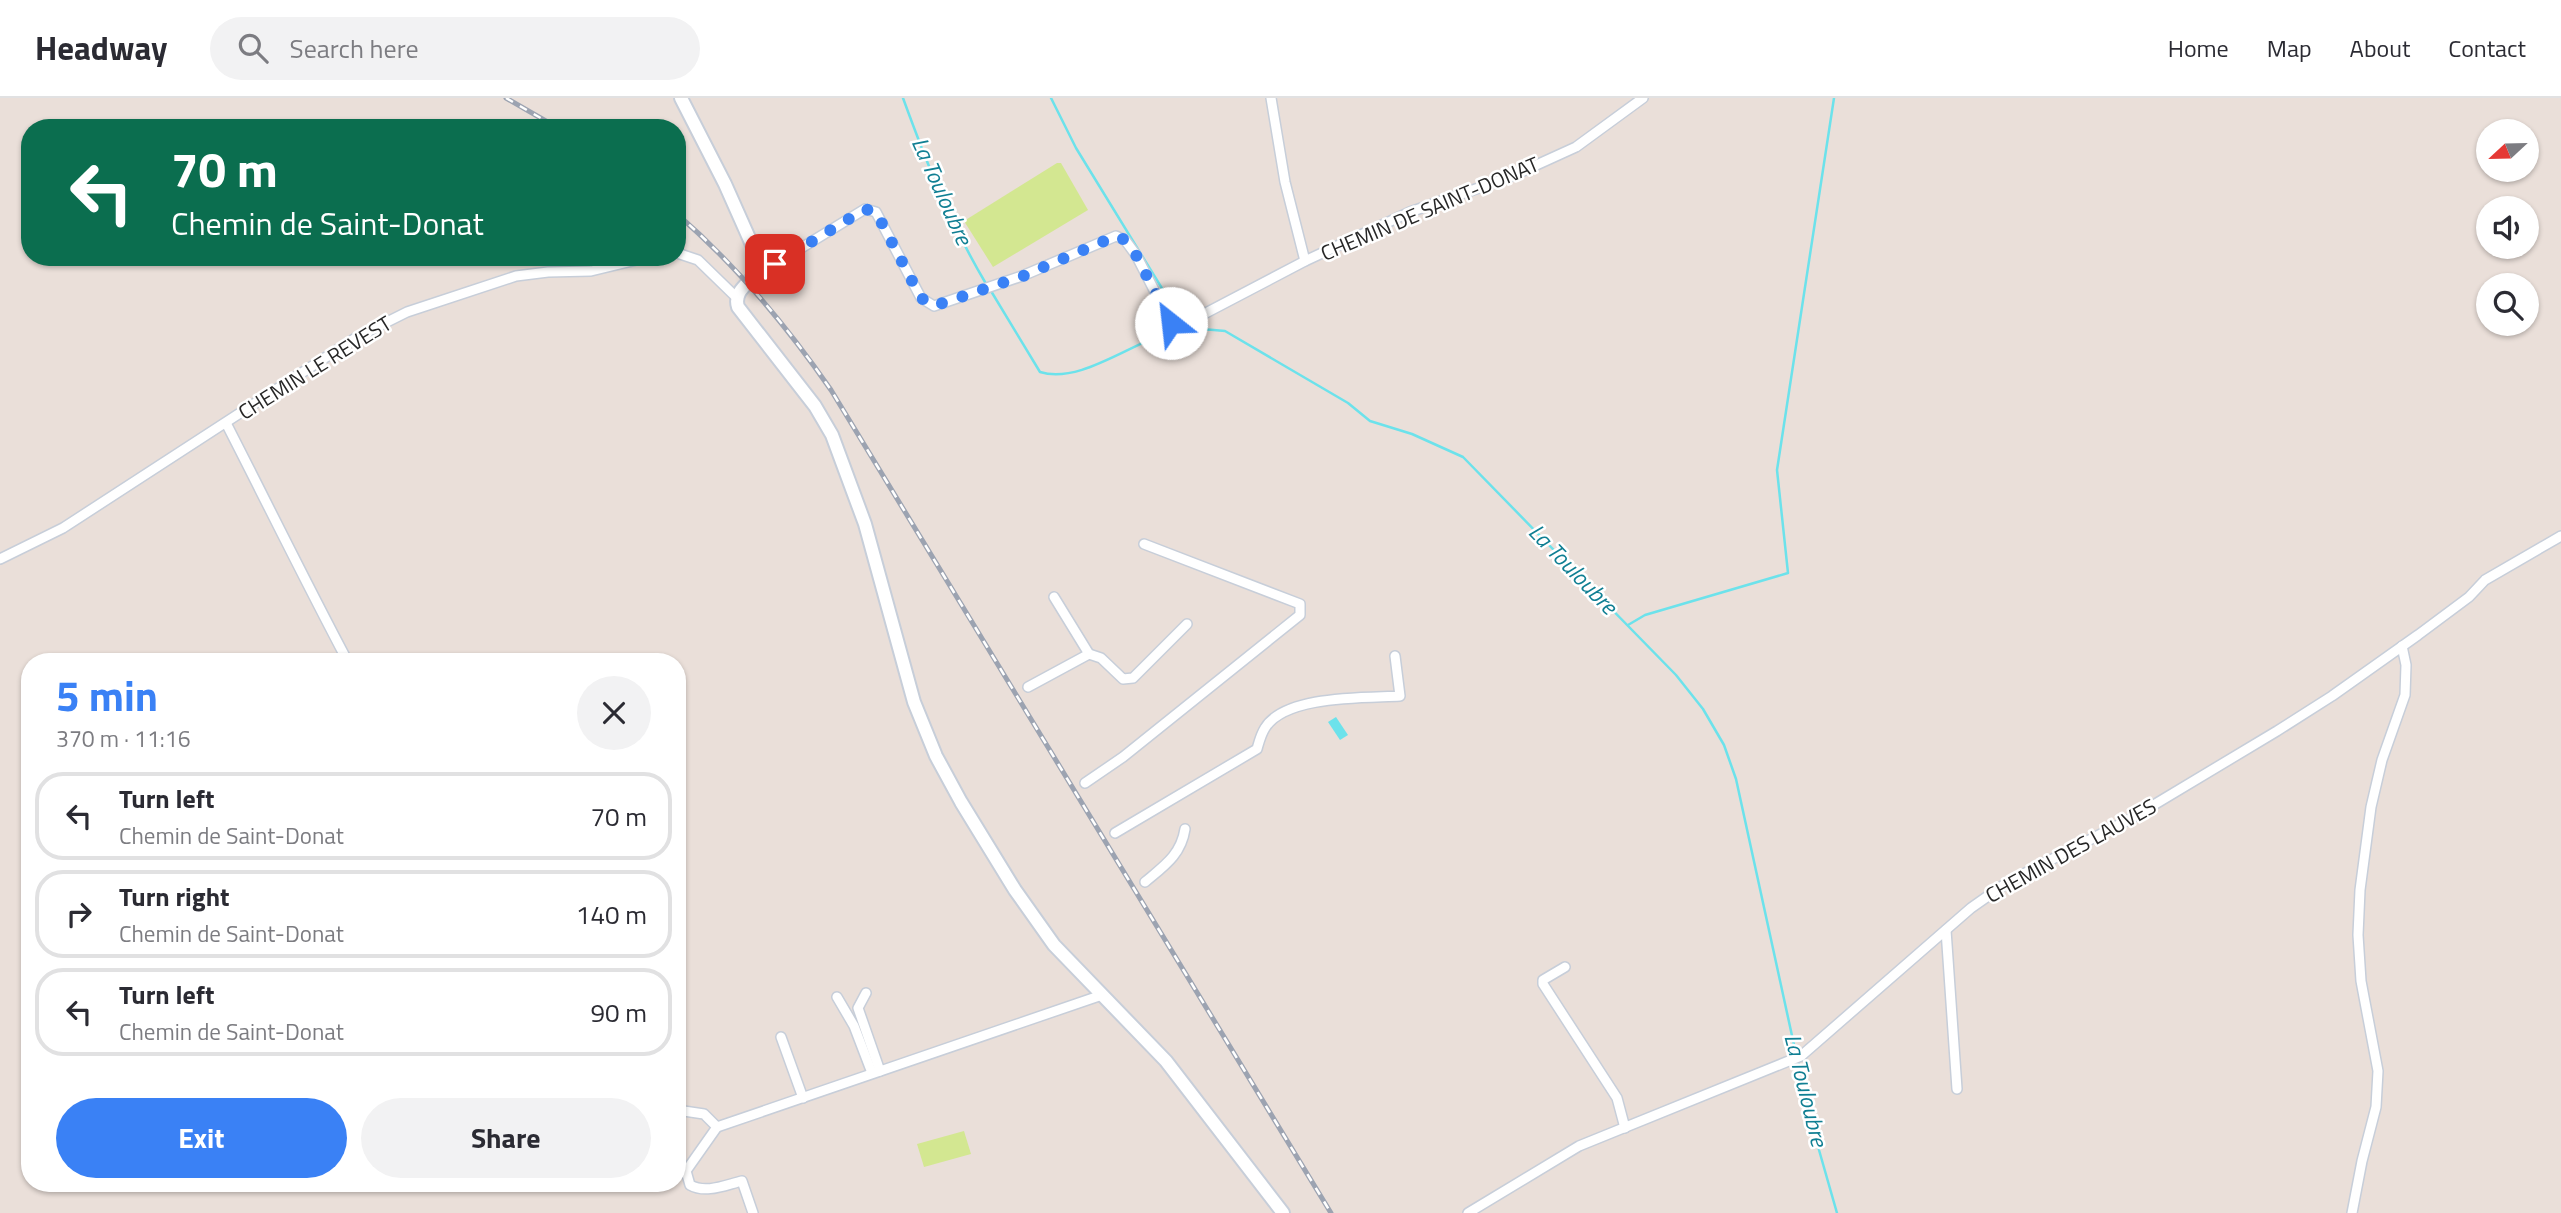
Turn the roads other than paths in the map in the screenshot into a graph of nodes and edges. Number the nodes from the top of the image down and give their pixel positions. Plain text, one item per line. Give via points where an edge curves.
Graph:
1 (681, 98) edge
2 (1271, 98) edge
3 (1643, 98) edge
4 (686, 256) edge
5 (1305, 261) junction
6 (761, 265) junction
7 (612, 266) edge
8 (736, 297) junction
9 (226, 423) junction
10 (2561, 536) edge
11 (1144, 544) dead end
12 (0, 559) edge
13 (1054, 597) dead end
14 (1187, 624) dead end
15 (2402, 646) junction
16 (343, 653) edge
17 (1089, 654) junction
18 (1395, 656) dead end
19 (1028, 687) dead end
20 (1085, 783) dead end
21 (1185, 830) dead end
22 (1115, 833) dead end
23 (1145, 882) dead end
24 (1946, 930) junction
25 (1565, 967) dead end
26 (866, 993) dead end
27 (1102, 995) junction
28 (837, 997) dead end
29 (781, 1037) dead end
30 (876, 1072) junction
31 (1957, 1088) dead end
32 (803, 1098) junction
33 (686, 1111) edge
34 (717, 1127) junction
35 (1625, 1128) junction
36 (686, 1167) edge
37 (686, 1178) edge
38 (754, 1213) edge
39 (1283, 1213) edge
40 (1468, 1213) edge
41 (2352, 1213) edge

1 - 6 main road
2 - 5 street
3 - 5 street, CHEMIN DE SAINT-DONAT via 1576,147 1510,177 1410,212
4 - 8 street via 698,260
5 - 6 street, CHEMIN DE SAINT-DONAT via 1181,326 1171,323 1136,255 1116,236 1023,276 934,306 921,298 876,212 865,209 775,264
6 - 8 main road
7 - 9 street, CHEMIN LE REVEST via 516,276 400,315 357,337
8 - 27 main road via 738,307 816,406 832,435 859,504 914,702 948,779 1040,927
9 - 12 street, CHEMIN LE REVEST via 63,528
9 - 16 street, CHEMIN LE REVEST
10 - 15 street, CHEMIN DES LAUVES via 2485,580
11 - 20 street via 1300,604 1300,615
13 - 17 street
14 - 17 street via 1133,678 1123,679 1101,658
15 - 24 street, CHEMIN DES LAUVES via 2332,696 2132,818 2008,882
15 - 41 street via 2405,695 2371,807 2360,890 2361,981 2378,1071 2376,1107
17 - 19 street
18 - 22 street via 1400,696 1295,706 1265,726 1257,749
21 - 23 street via 1183,845
24 - 31 street
24 - 35 street, CHEMIN DES LAUVES via 1796,1058
25 - 35 street via 1543,984 1617,1098
26 - 30 street via 858,1008
27 - 30 street
27 - 39 main road via 1166,1061
28 - 30 street
29 - 32 street
30 - 32 street
32 - 34 street
33 - 34 street via 704,1114
34 - 36 street
35 - 40 street, CHEMIN DES LAUVES via 1579,1146
37 - 38 street via 696,1189 741,1181

